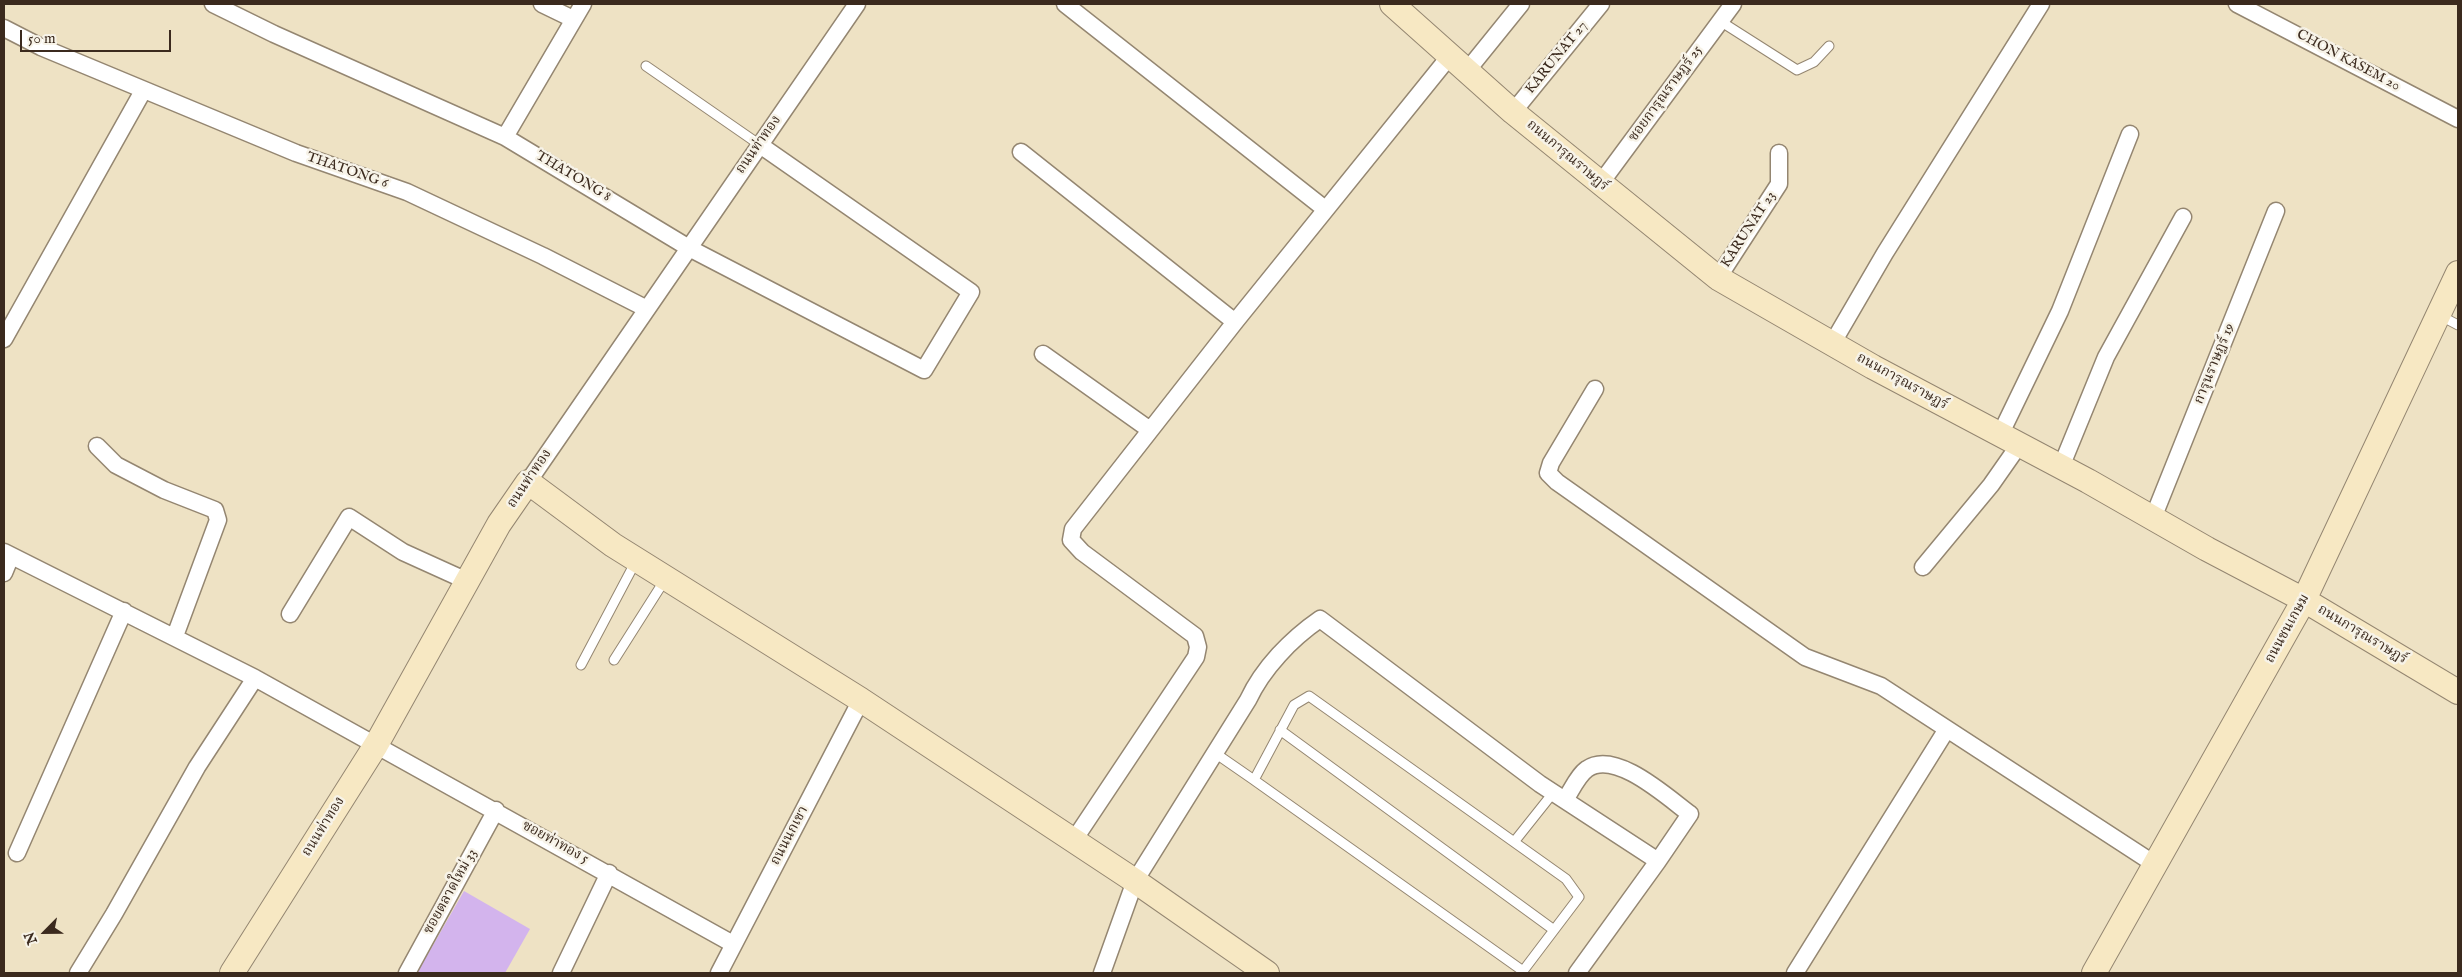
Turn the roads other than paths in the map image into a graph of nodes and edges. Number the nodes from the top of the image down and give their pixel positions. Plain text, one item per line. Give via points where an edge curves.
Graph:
1 (213, 4) edge
2 (542, 4) edge
3 (583, 4) edge
4 (857, 4) edge
5 (1065, 4) edge
6 (1392, 4) edge
7 (1521, 4) edge
8 (1601, 4) edge
9 (1733, 4) edge
10 (2041, 4) edge
11 (2237, 4) edge
12 (573, 19) junction
13 (1720, 21) junction
14 (4, 28) edge
15 (1829, 46) dead end
16 (1458, 64) junction
17 (646, 66) dead end
18 (143, 91) junction
19 (1514, 112) junction
20 (2458, 119) edge
21 (2130, 134) dead end
22 (506, 137) junction
23 (760, 145) junction
24 (1021, 152) dead end
25 (1778, 153) dead end
26 (1600, 184) junction
27 (1325, 209) junction
28 (2276, 211) dead end
29 (2182, 217) dead end
30 (689, 248) junction
31 (2458, 273) edge
32 (1718, 278) junction
33 (647, 309) junction
34 (2448, 320) edge
35 (1235, 322) junction
36 (4, 339) edge
37 (1832, 344) junction
38 (1043, 354) dead end
39 (1595, 388) dead end
40 (1150, 430) junction
41 (2010, 440) junction
42 (97, 446) dead end
43 (2061, 467) junction
44 (528, 482) junction
45 (2153, 518) junction
46 (8, 554) edge
47 (637, 560) junction
48 (1923, 567) dead end
49 (4, 573) edge
50 (666, 578) junction
51 (467, 581) junction
52 (2304, 600) junction
53 (124, 611) junction
54 (290, 614) dead end
55 (175, 636) junction
56 (614, 660) dead end
57 (581, 665) dead end
58 (255, 678) junction
59 (2458, 692) edge
60 (861, 700) junction
61 (1946, 729) junction
62 (1280, 730) junction
63 (376, 745) junction
64 (1215, 752) junction
65 (1254, 780) junction
66 (1559, 796) junction
67 (496, 810) junction
68 (1074, 840) junction
69 (1514, 842) junction
70 (17, 853) dead end
71 (1658, 861) junction
72 (2156, 865) junction
73 (609, 873) junction
74 (1136, 881) junction
75 (1554, 930) junction
76 (733, 944) junction
77 (1522, 972) edge
78 (78, 973) edge
79 (232, 973) edge
80 (406, 973) edge
81 (561, 973) edge
82 (719, 973) edge
83 (1102, 973) edge
84 (1267, 973) edge
85 (1577, 973) edge
86 (1794, 973) edge
87 (2094, 973) edge

1 - 22 street, THATONG 8
2 - 12 street
3 - 12 street
4 - 23 street, ถนนท่าทอง
5 - 27 street
6 - 16 street, ถนนการุณราษฏร์
7 - 16 street
8 - 19 street, KARUNAT 27
9 - 13 street, ซอยการุณราษฎร์ 25
10 - 37 street
11 - 20 street, CHON KASEM 20
12 - 22 street
13 - 15 lane via 1797,70 1814,62
13 - 26 street, ซอยการุณราษฎร์ 25
14 - 18 street, THATONG 6 via 41,48
16 - 19 street, ถนนการุณราษฏร์
16 - 27 street
17 - 23 lane
18 - 33 street, THATONG 6 via 296,153 407,192
18 - 36 street
19 - 26 street, ถนนการุณราษฏร์
21 - 41 street
22 - 30 street, THATONG 8
23 - 30 street, ถนนท่าทอง
23 - 30 street, THATONG 8 via 970,292 924,370
24 - 35 street
25 - 32 street, KARUNAT 23 via 1779,184
26 - 32 street, ถนนการุณราษฏร์
27 - 35 street
28 - 45 street, การุนราษฏร์ 19
29 - 43 street via 2106,357
30 - 33 street, ถนนท่าทอง
31 - 34 street, ถนนชนเกษม
32 - 37 street, ถนนการุณราษฏร์
33 - 44 street, ถนนท่าทอง
34 - 52 street, ถนนชนเกษม
35 - 40 street
37 - 41 street, ถนนการุณราษฏร์
38 - 40 street
39 - 61 street via 1551,463 1548,472 1557,482 1804,657 1881,686
40 - 68 street via 1073,529 1071,540 1082,552 1195,636 1198,647 1196,657
41 - 43 street, ถนนการุณราษฏร์
41 - 48 street via 1991,485
42 - 55 street via 116,466 215,510 218,520
43 - 45 street, ถนนการุณราษฏร์
44 - 47 street
44 - 51 street, ถนนท่าทอง via 499,524
45 - 52 street, ถนนการุณราษฏร์
46 - 49 street
46 - 53 street, ซอยท่าทอง 5
47 - 50 street
47 - 57 lane
50 - 56 lane
50 - 60 street
51 - 54 street via 403,552 349,517
51 - 63 street, ถนนท่าทอง
52 - 59 street, ถนนการุณราษฏร์
52 - 72 street, ถนนชนเกษม
53 - 55 street, ซอยท่าทอง 5
53 - 70 street
55 - 58 street, ซอยท่าทอง 5
58 - 63 street, ซอยท่าทอง 5
58 - 78 street via 197,767
60 - 68 street
60 - 76 street, ถนนนกเขา
61 - 72 street
61 - 86 street
62 - 65 lane
62 - 69 lane via 1294,705 1309,696
62 - 75 lane
63 - 67 street, ซอยท่าทอง 5
63 - 79 street, ถนนท่าทอง
64 - 65 lane
64 - 66 street via 1256,684 1298,634 1320,619
64 - 74 street
65 - 77 lane
66 - 69 lane
66 - 71 street
66 - 71 street via 1586,770 1598,764 1618,765 1635,775 1690,814
67 - 73 street, ซอยท่าทอง 5
67 - 80 street, ซอยตลาดใหม่ 33
68 - 74 street
69 - 75 lane via 1566,878 1579,897
71 - 85 street
72 - 87 street, ถนนชนเกษม
73 - 76 street, ซอยท่าทอง 5
73 - 81 street
74 - 83 street
74 - 84 street
75 - 77 lane
76 - 82 street, ถนนนกเขา

